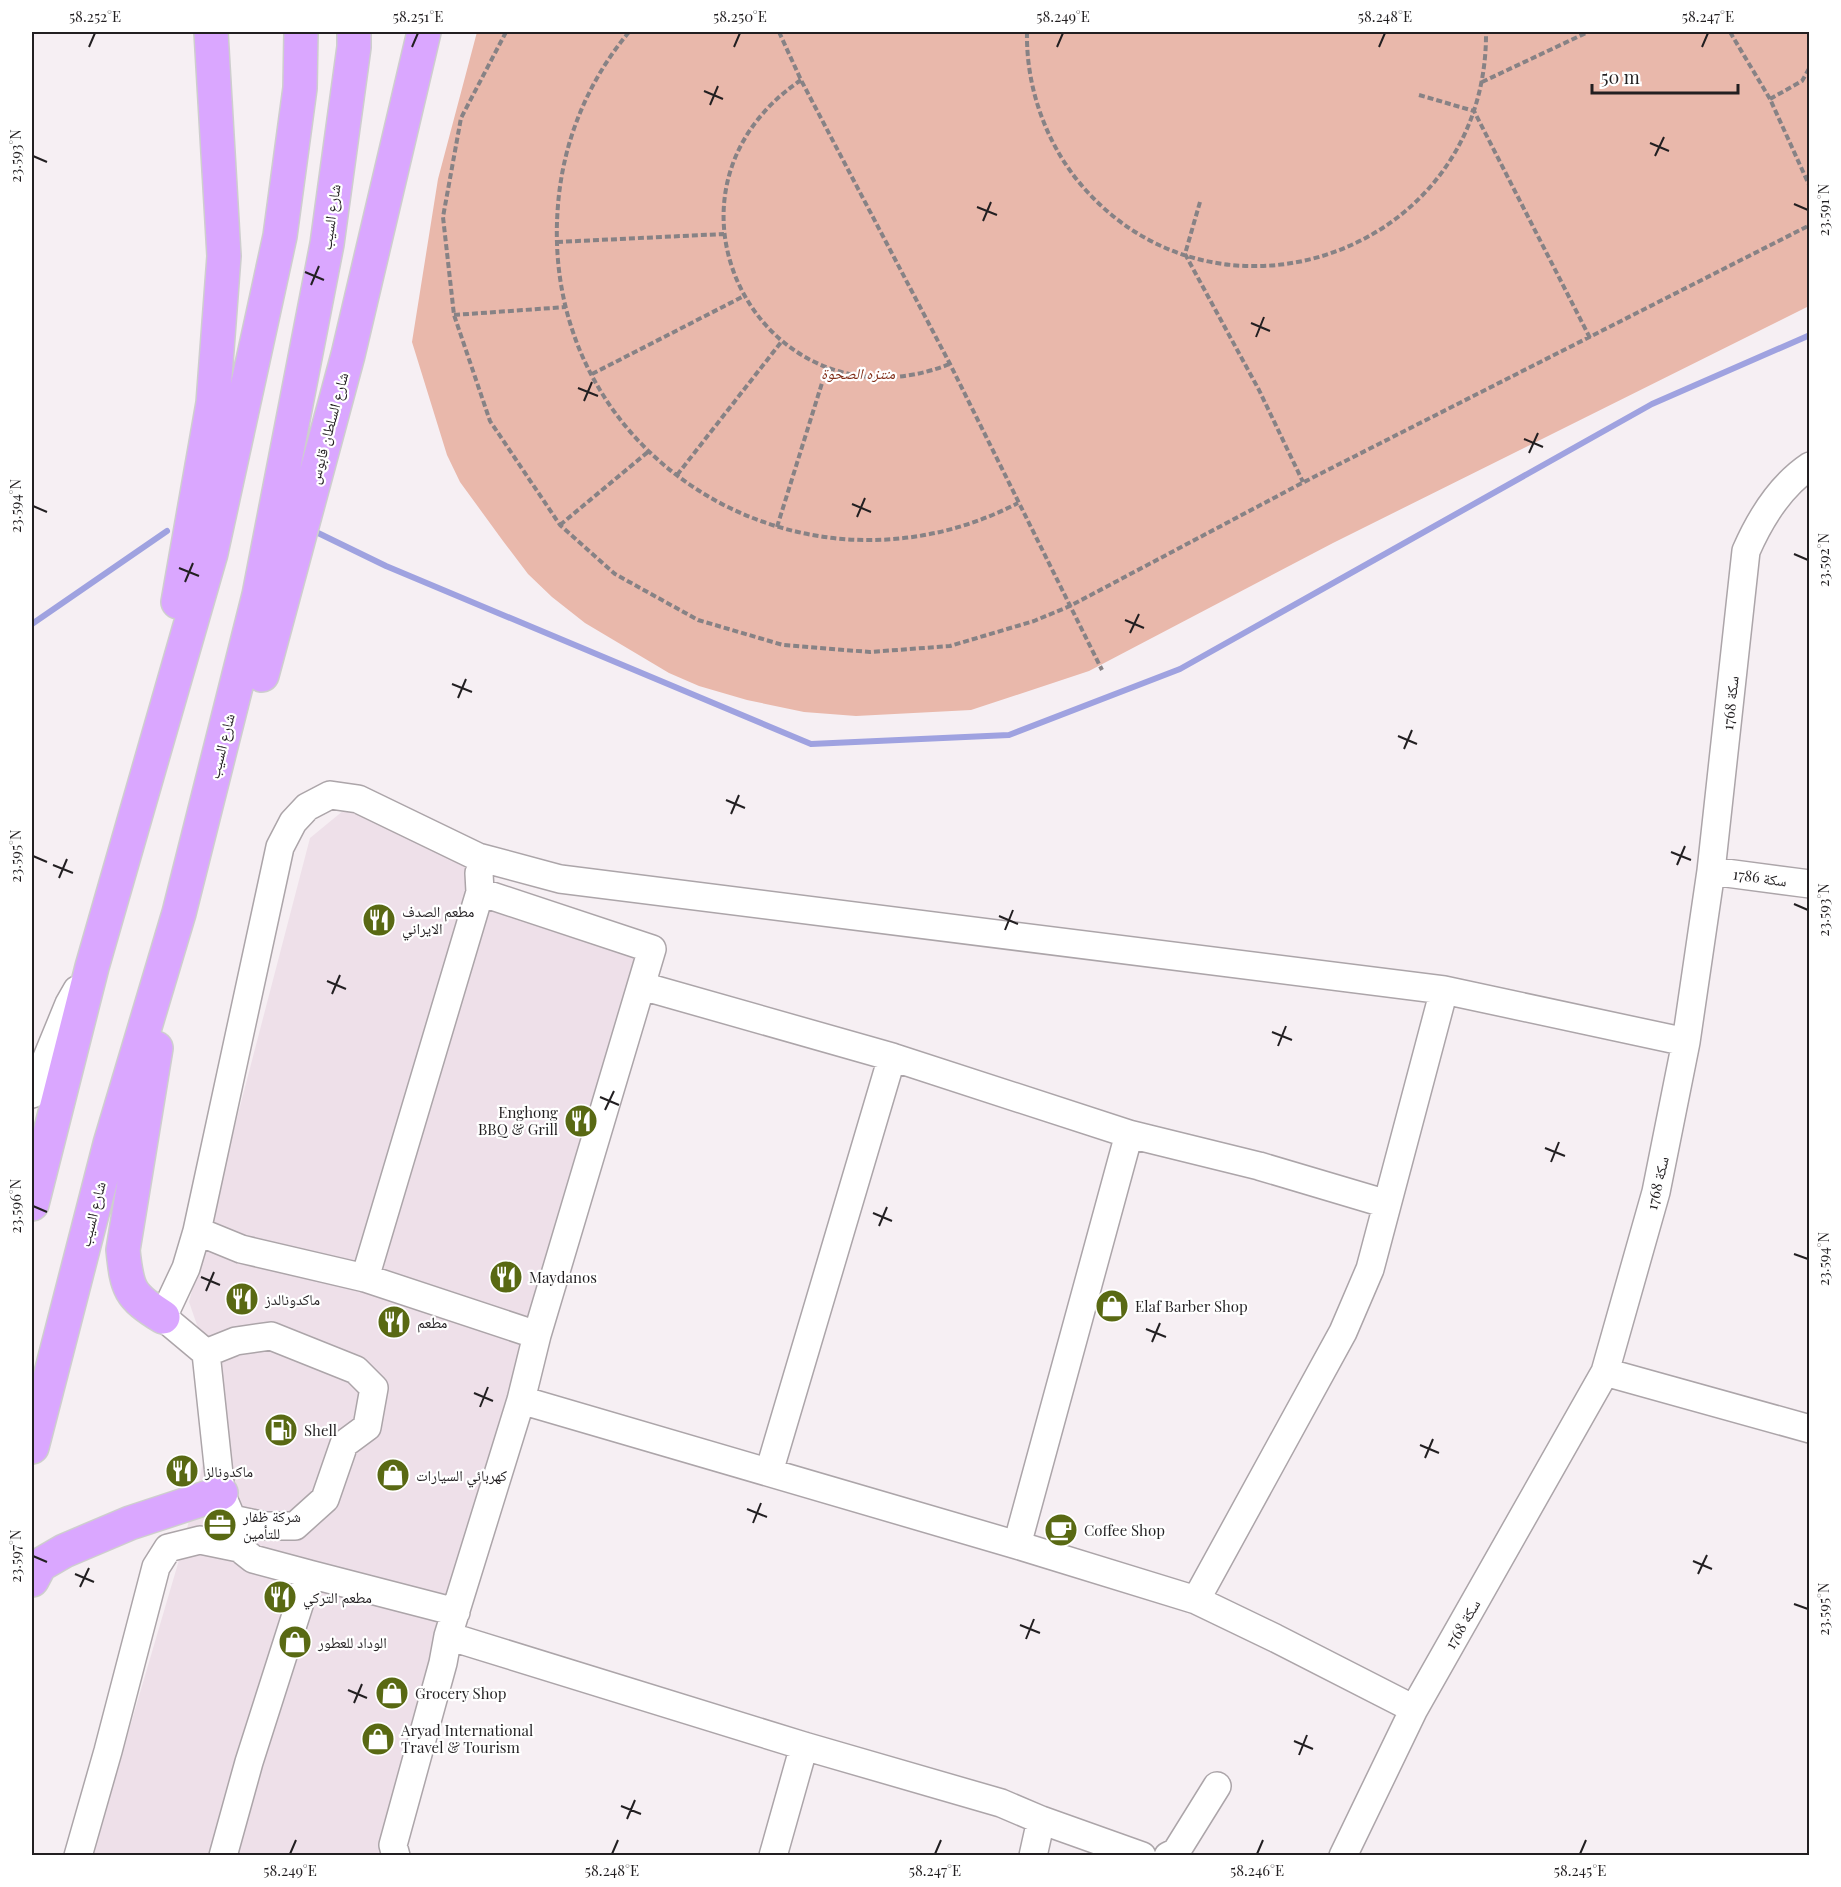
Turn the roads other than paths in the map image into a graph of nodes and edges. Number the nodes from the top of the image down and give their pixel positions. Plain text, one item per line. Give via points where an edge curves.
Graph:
1 (210, 32) edge
2 (301, 32) edge
3 (354, 32) edge
4 (424, 32) edge
5 (1809, 466) edge
6 (156, 741) junction
7 (203, 814) junction
8 (478, 857) junction
9 (1711, 870) junction
10 (1809, 884) edge
11 (480, 892) junction
12 (179, 913) junction
13 (92, 967) junction
14 (642, 986) junction
15 (1444, 990) junction
16 (1686, 1042) junction
17 (892, 1057) junction
18 (32, 1094) edge
19 (1129, 1134) junction
20 (32, 1204) edge
21 (1387, 1204) junction
22 (197, 1231) junction
23 (365, 1278) junction
24 (163, 1317) junction
25 (537, 1335) junction
26 (206, 1353) junction
27 (1605, 1372) junction
28 (521, 1400) junction
29 (1809, 1429) edge
30 (32, 1447) edge
31 (769, 1472) junction
32 (226, 1506) junction
33 (1017, 1545) junction
34 (239, 1548) junction
35 (309, 1574) junction
36 (32, 1580) edge
37 (1196, 1600) junction
38 (452, 1624) junction
39 (1414, 1709) junction
40 (804, 1746) junction
41 (1217, 1786) dead end
42 (1041, 1820) junction
43 (78, 1856) edge
44 (223, 1856) edge
45 (396, 1856) edge
46 (772, 1856) edge
47 (1033, 1856) edge
48 (1142, 1856) edge
49 (1168, 1856) edge
50 (1343, 1856) edge

1 - 6 highway via 224,256 213,403
2 - 6 highway via 300,88 280,236 211,553
3 - 7 highway, شارع السيب via 327,244 259,595
4 - 7 highway, شارع السلطان قابوس via 348,355 247,731
5 - 9 street, سكة 1768 via 1773,503 1756,527 1746,551
6 - 13 highway
7 - 12 highway, شارع السيب
8 - 11 street
8 - 15 street via 560,879
8 - 22 street via 358,799 330,795 307,807 293,822 280,847
9 - 10 street, سكة 1786
9 - 16 street, سكة 1768
11 - 14 street via 652,949
11 - 23 street
12 - 24 highway via 123,1250 126,1280 139,1303
12 - 30 highway, شارع السيب via 110,1144
13 - 18 street via 69,1004
13 - 20 highway
14 - 17 street
14 - 25 street
15 - 16 street
15 - 21 street
16 - 27 street, سكة 1768 via 1656,1192
17 - 19 street
17 - 31 street
19 - 21 street via 1259,1166
19 - 33 street
21 - 37 street via 1370,1269 1343,1332
22 - 23 street via 241,1250
22 - 24 street via 186,1268
23 - 25 street
24 - 26 street
25 - 28 street
26 - 32 street
26 - 32 street via 236,1341 271,1336 356,1370 374,1388 367,1427 344,1444 326,1499 295,1526 265,1526
27 - 29 street
27 - 39 street, سكة 1768
28 - 31 street
28 - 38 street
31 - 33 street
32 - 34 street
32 - 36 highway via 130,1523 64,1551 40,1565
33 - 37 street
34 - 35 street via 253,1559
34 - 43 street via 200,1540 168,1548 156,1567
35 - 38 street
35 - 44 street
37 - 39 street
38 - 40 street
38 - 45 street via 393,1845
39 - 50 street, سكة 1768
40 - 42 street via 1001,1803
40 - 46 street
41 - 49 street via 1176,1852
42 - 47 street
42 - 48 street

